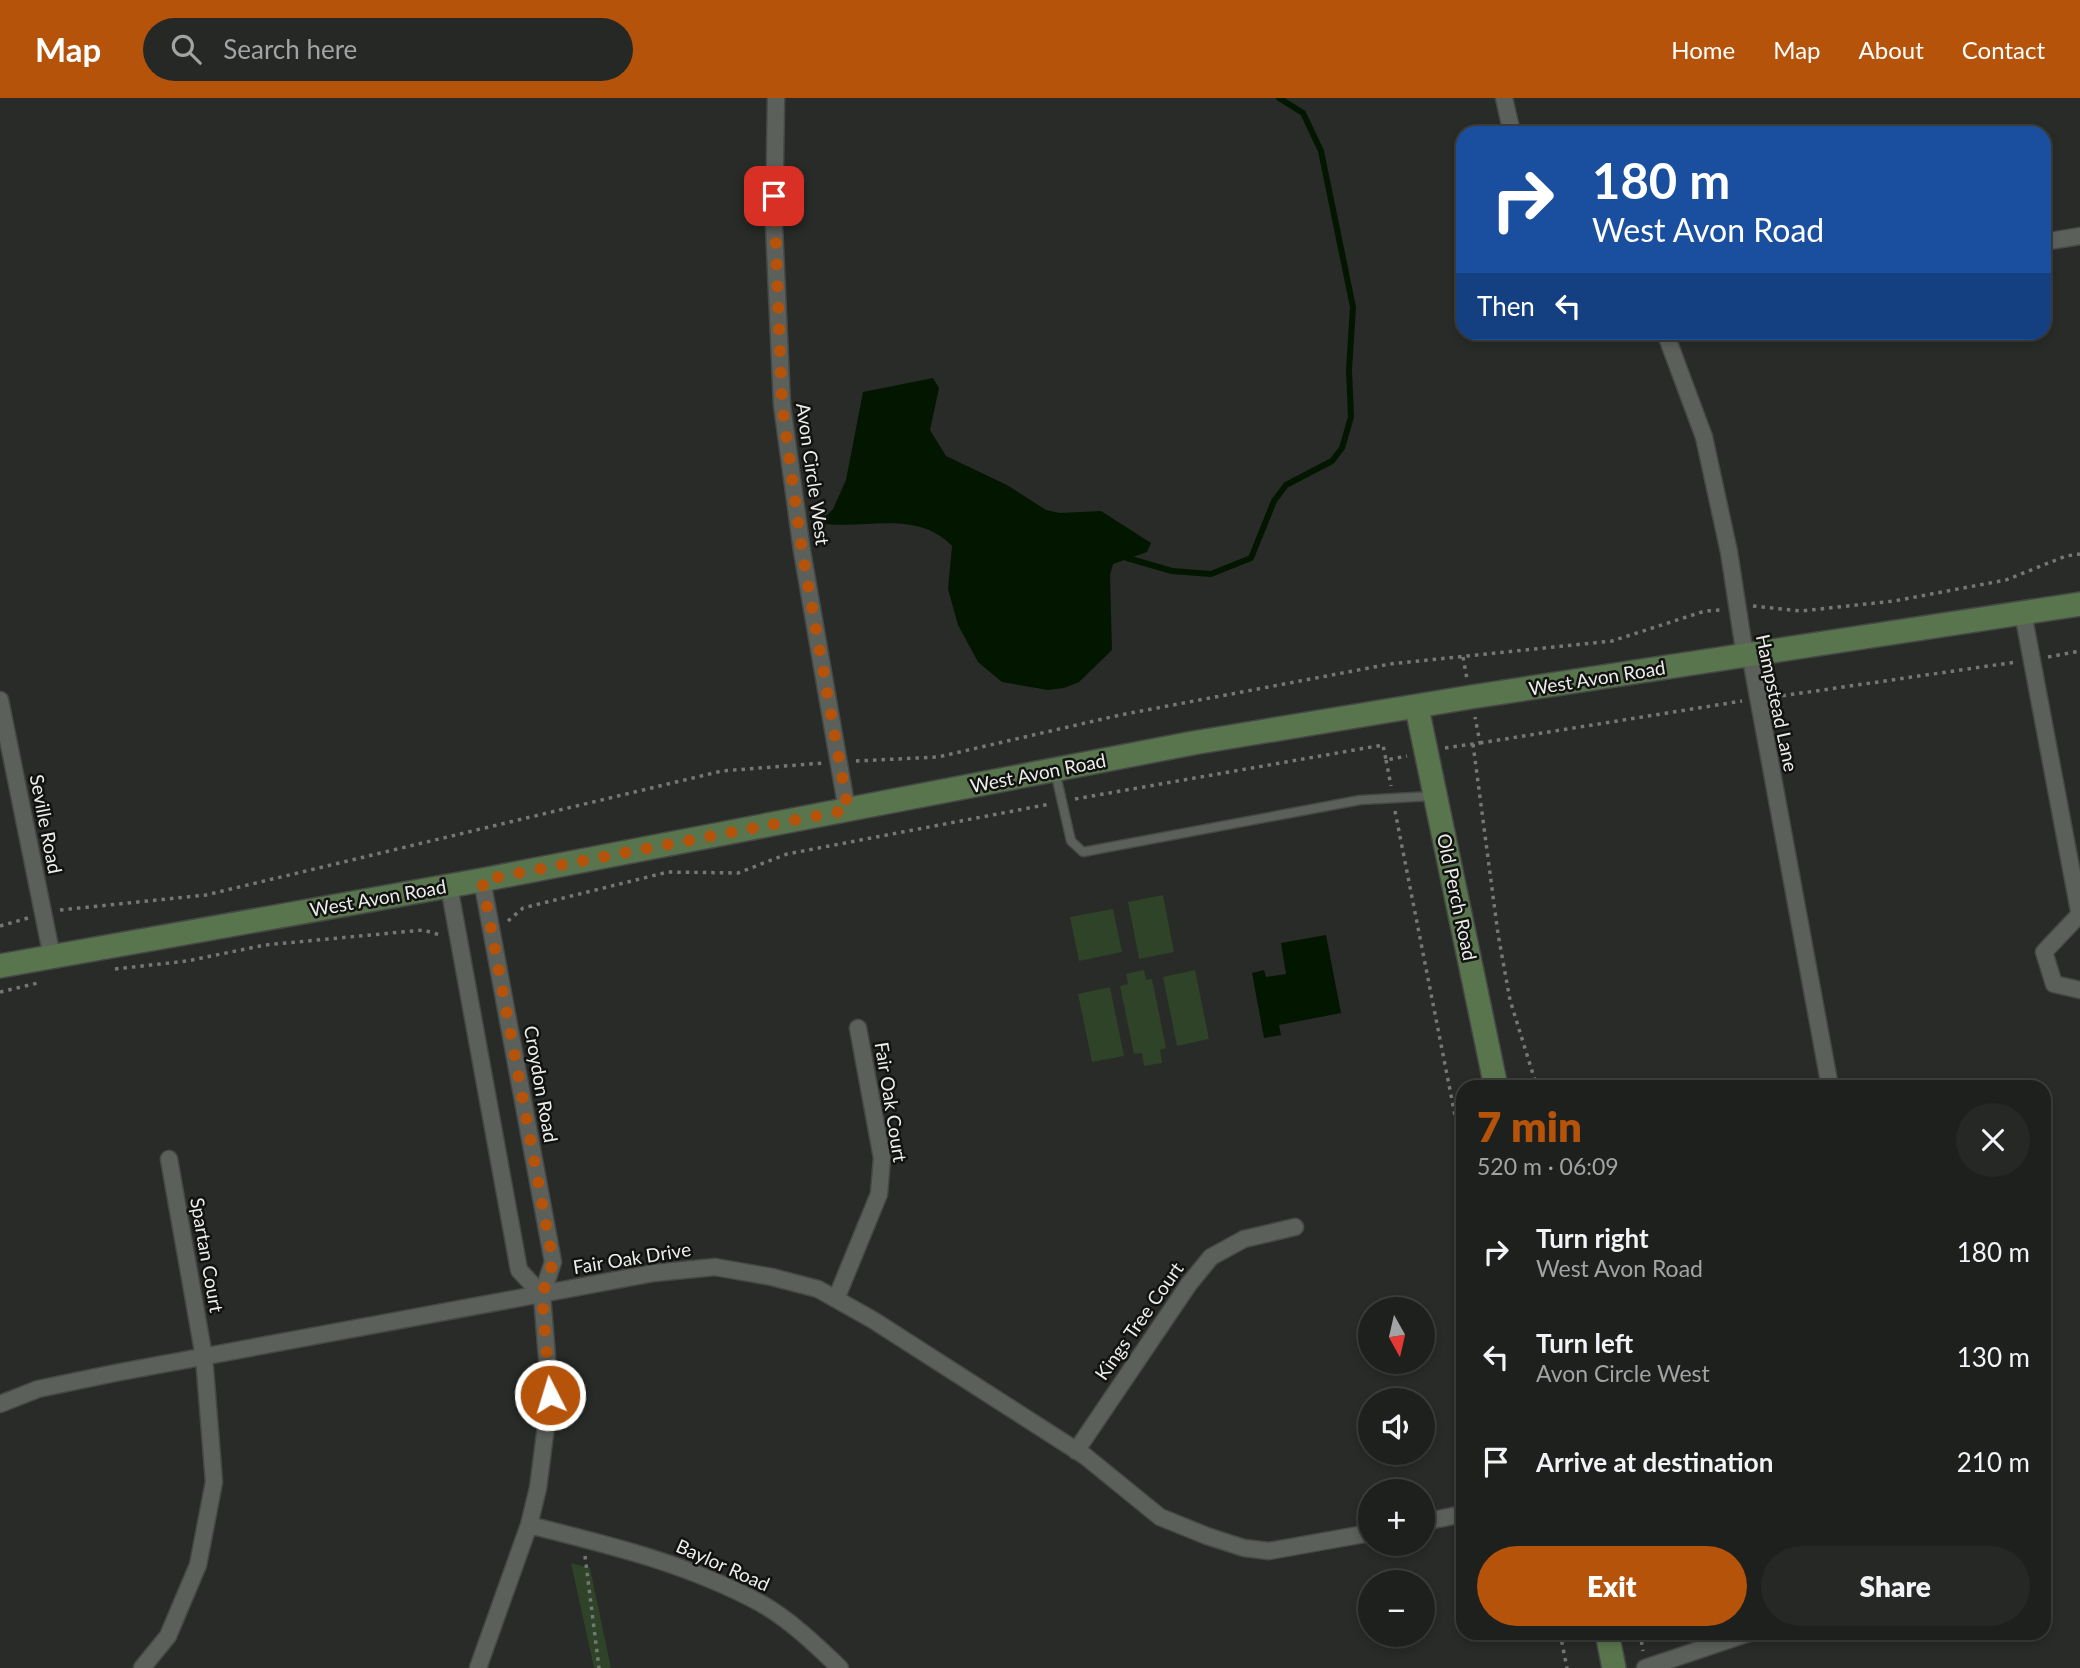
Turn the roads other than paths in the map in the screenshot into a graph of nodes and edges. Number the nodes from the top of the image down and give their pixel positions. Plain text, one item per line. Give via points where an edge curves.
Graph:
1 (776, 98) edge
2 (1504, 98) edge
3 (1510, 126) edge
4 (2080, 236) edge
5 (2051, 241) edge
6 (1668, 340) edge
7 (2080, 604) edge
8 (2023, 612) junction
9 (1746, 654) junction
10 (0, 700) edge
11 (1417, 708) junction
12 (1055, 770) junction
13 (1435, 796) junction
14 (848, 810) junction
15 (482, 880) junction
16 (449, 886) junction
17 (2080, 915) edge
18 (51, 957) junction
19 (0, 967) edge
20 (2080, 990) edge
21 (858, 1028) dead end
22 (1495, 1080) edge
23 (1829, 1080) edge
24 (169, 1159) dead end
25 (1295, 1227) dead end
26 (542, 1295) junction
27 (836, 1299) junction
28 (204, 1357) junction
29 (0, 1404) edge
30 (1076, 1451) junction
31 (1456, 1515) edge
32 (1435, 1520) edge
33 (529, 1525) junction
34 (1358, 1535) edge
35 (1608, 1640) edge
36 (1728, 1640) edge
37 (142, 1668) edge
38 (478, 1668) edge
39 (841, 1668) edge
40 (1614, 1668) edge
41 (1645, 1668) edge

1 - 14 street, Avon Circle West via 774,225 782,405 802,551
2 - 3 street
4 - 5 street
6 - 9 street, Hampstead Lane via 1704,437 1730,552
7 - 8 street, West Avon Road
8 - 9 street, West Avon Road
8 - 17 street
9 - 11 street, West Avon Road
9 - 23 street, Hampstead Lane via 1752,664
10 - 18 street, Seville Road
11 - 12 street, West Avon Road
11 - 13 street, Old Perch Road
12 - 13 lane via 1071,841 1083,852 1360,800
12 - 14 street, West Avon Road
13 - 22 street, Old Perch Road
14 - 15 street, West Avon Road
15 - 16 street, West Avon Road
15 - 26 street, Croydon Road via 553,1262
16 - 18 street, West Avon Road
16 - 26 street via 519,1270
17 - 20 street via 2043,952 2054,984
18 - 19 street, West Avon Road
21 - 27 street, Fair Oak Court via 882,1158 879,1194
24 - 28 street, Spartan Court
25 - 30 street, Kings Tree Court via 1244,1239 1211,1257
26 - 27 street, Fair Oak Drive via 654,1273 715,1267 818,1289
26 - 28 street, Fair Oak Drive
26 - 33 street, Croydon Road via 550,1395
27 - 30 street, Fair Oak Drive
28 - 29 street, Fair Oak Drive via 38,1389
28 - 37 street, Spartan Court via 214,1482 198,1565 168,1636
30 - 34 street, Fair Oak Drive via 1160,1517 1244,1548 1269,1551
31 - 32 street
33 - 38 street, Croydon Road
33 - 39 street, Baylor Road via 688,1569 763,1605
35 - 40 street
36 - 41 street

